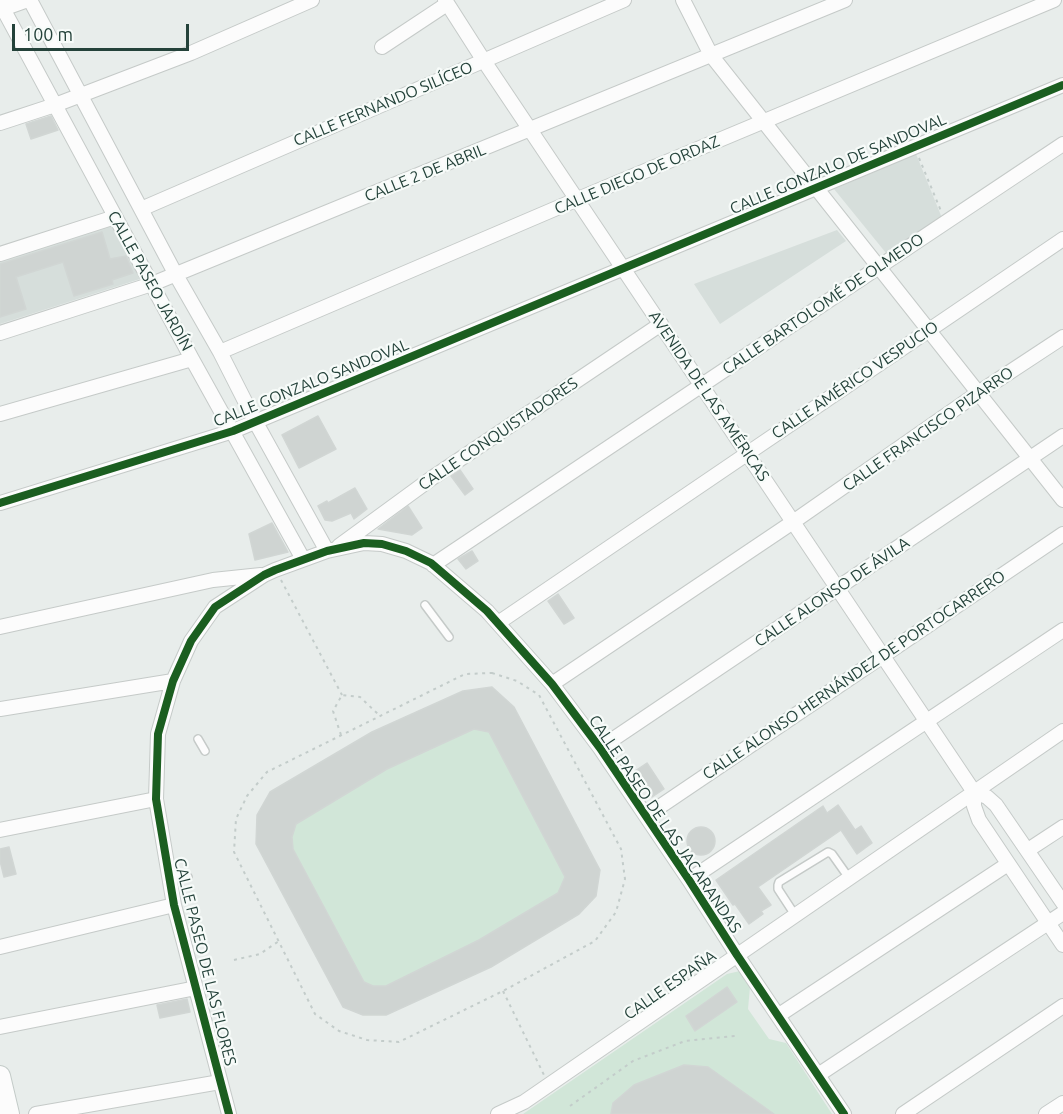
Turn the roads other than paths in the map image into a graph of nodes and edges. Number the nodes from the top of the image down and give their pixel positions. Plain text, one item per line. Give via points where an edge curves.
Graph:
1 (29, 0) edge
2 (312, 0) edge
3 (624, 0) edge
4 (683, 0) edge
5 (845, 0) edge
6 (1054, 0) edge
7 (446, 2) edge
8 (1, 7) edge
9 (382, 47) dead end
10 (711, 55) junction
11 (484, 61) junction
12 (1063, 85) edge
13 (80, 95) junction
14 (55, 105) junction
15 (764, 122) junction
16 (0, 123) edge
17 (531, 130) junction
18 (1063, 144) edge
19 (815, 188) junction
20 (578, 199) junction
21 (141, 209) junction
22 (115, 217) junction
23 (1063, 239) edge
24 (0, 254) edge
25 (878, 267) junction
26 (624, 269) junction
27 (176, 274) junction
28 (153, 284) junction
29 (661, 324) junction
30 (929, 331) junction
31 (0, 333) edge
32 (1063, 337) edge
33 (220, 352) junction
34 (192, 359) junction
35 (702, 385) junction
36 (978, 393) junction
37 (0, 414) edge
38 (255, 421) junction
39 (233, 431) junction
40 (1063, 436) edge
41 (747, 453) junction
42 (1030, 458) junction
43 (1063, 500) edge
44 (0, 503) edge
45 (793, 522) junction
46 (1063, 534) edge
47 (332, 549) junction
48 (303, 559) junction
49 (433, 566) junction
50 (269, 572) junction
51 (838, 588) junction
52 (425, 605) dead end
53 (498, 623) junction
54 (0, 627) edge
55 (1063, 630) edge
56 (449, 637) dead end
57 (883, 655) junction
58 (173, 681) junction
59 (552, 684) junction
60 (0, 709) edge
61 (927, 722) junction
62 (1063, 731) edge
63 (198, 739) dead end
64 (600, 748) junction
65 (205, 751) dead end
66 (974, 792) junction
67 (156, 799) junction
68 (646, 816) junction
69 (1063, 827) edge
70 (0, 830) edge
71 (1028, 850) junction
72 (1008, 864) junction
73 (168, 876) junction
74 (188, 877) dead end
75 (849, 878) junction
76 (689, 880) junction
77 (1063, 903) edge
78 (174, 905) junction
79 (1063, 913) edge
80 (795, 915) junction
81 (1048, 923) junction
82 (1063, 945) edge
83 (0, 946) edge
84 (737, 955) junction
85 (196, 988) junction
86 (1063, 1006) edge
87 (779, 1016) junction
88 (0, 1027) edge
89 (818, 1075) junction
90 (0, 1076) edge
91 (220, 1082) junction
92 (1063, 1103) edge
93 (9, 1114) edge
94 (36, 1114) edge
95 (229, 1114) edge
96 (498, 1114) edge
97 (844, 1114) edge
98 (903, 1114) edge
99 (1046, 1114) edge

1 - 8 street
1 - 13 street, CALLE PASEO JARDÍN
2 - 13 street via 191,53
3 - 11 street, CALLE FERNANDO SILÍCEO
4 - 10 street
5 - 10 street, CALLE 2 DE ABRIL
6 - 15 street, CALLE DIEGO DE ORDAZ
7 - 9 street
7 - 11 street, AVENIDA DE LAS AMÉRICAS
8 - 14 street, CALLE PASEO JARDÍN
10 - 15 street
10 - 17 street, CALLE 2 DE ABRIL
11 - 17 street, AVENIDA DE LAS AMÉRICAS
11 - 21 street, CALLE FERNANDO SILÍCEO
12 - 19 street, CALLE GONZALO DE SANDOVAL
13 - 14 street
13 - 21 street, CALLE PASEO JARDÍN
14 - 16 street
14 - 22 street, CALLE PASEO JARDÍN
15 - 19 street
15 - 20 street, CALLE DIEGO DE ORDAZ
17 - 20 street, AVENIDA DE LAS AMÉRICAS
17 - 27 street, CALLE 2 DE ABRIL
18 - 25 street, CALLE BARTOLOMÉ DE OLMEDO
19 - 25 street
19 - 26 street, CALLE GONZALO DE SANDOVAL
20 - 26 street, AVENIDA DE LAS AMÉRICAS
20 - 33 street, CALLE DIEGO DE ORDAZ
21 - 27 street, CALLE PASEO JARDÍN
22 - 24 street
22 - 28 street, CALLE PASEO JARDÍN
23 - 30 street, CALLE AMÉRICO VESPUCIO
25 - 30 street
25 - 35 street, CALLE BARTOLOMÉ DE OLMEDO
26 - 29 street, AVENIDA DE LAS AMÉRICAS
26 - 38 street, CALLE GONZALO SANDOVAL
27 - 28 street, CALLE 2 DE ABRIL
27 - 33 street, CALLE PASEO JARDÍN
28 - 31 street, CALLE 2 DE ABRIL
28 - 34 street, CALLE PASEO JARDÍN
29 - 35 street, AVENIDA DE LAS AMÉRICAS
29 - 47 street, CALLE CONQUISTADORES
30 - 36 street
30 - 41 street, CALLE AMÉRICO VESPUCIO
32 - 36 street, CALLE FRANCISCO PIZARRO
33 - 38 street, CALLE PASEO JARDÍN
34 - 37 street
34 - 39 street, CALLE PASEO JARDÍN
35 - 41 street, AVENIDA DE LAS AMÉRICAS
35 - 49 street, CALLE BARTOLOMÉ DE OLMEDO
36 - 42 street
36 - 45 street, CALLE FRANCISCO PIZARRO
38 - 39 street, CALLE GONZALO SANDOVAL
38 - 47 street, CALLE PASEO JARDÍN
39 - 44 street, CALLE GONZALO SANDOVAL
39 - 48 street, CALLE PASEO JARDÍN
40 - 42 street, CALLE ALONSO DE ÁVILA
41 - 45 street, AVENIDA DE LAS AMÉRICAS
41 - 53 street, CALLE AMÉRICO VESPUCIO
42 - 43 street
42 - 51 street, CALLE ALONSO DE ÁVILA
45 - 51 street, AVENIDA DE LAS AMÉRICAS
45 - 59 street, CALLE FRANCISCO PIZARRO
46 - 57 street, CALLE ALONSO HERNÁNDEZ DE PORTOCARRERO
47 - 48 street, CALLE PASEO DE LAS JACARANDAS
47 - 49 street, CALLE PASEO DE LAS JACARANDAS via 382,544 406,551
48 - 50 street, CALLE PASEO DE LAS FLORES
49 - 53 street, CALLE PASEO DE LAS JACARANDAS
50 - 54 street via 213,580
50 - 58 street, CALLE PASEO DE LAS FLORES via 215,607 191,641
51 - 57 street, AVENIDA DE LAS AMÉRICAS
51 - 64 street, CALLE ALONSO DE ÁVILA
52 - 56 lane
53 - 59 street, CALLE PASEO DE LAS JACARANDAS
55 - 61 street
57 - 61 street, AVENIDA DE LAS AMÉRICAS
57 - 68 street, CALLE ALONSO HERNÁNDEZ DE PORTOCARRERO
58 - 60 street
58 - 67 street, CALLE PASEO DE LAS FLORES via 158,734
59 - 64 street, CALLE PASEO DE LAS JACARANDAS
61 - 66 street, AVENIDA DE LAS AMÉRICAS
61 - 76 street
62 - 66 street, CALLE ESPAÑA
63 - 65 lane
64 - 68 street, CALLE PASEO DE LAS JACARANDAS
66 - 71 street, AVENIDA DE LAS AMÉRICAS via 996,805
66 - 72 street, AVENIDA DE LAS AMÉRICAS via 979,820
66 - 75 street, CALLE ESPAÑA
67 - 70 street
67 - 73 street, CALLE PASEO DE LAS FLORES
68 - 76 street, CALLE PASEO DE LAS JACARANDAS
69 - 71 street
71 - 77 street, AVENIDA DE LAS AMÉRICAS
72 - 81 street, AVENIDA DE LAS AMÉRICAS
72 - 87 street
73 - 74 lane
73 - 78 street, CALLE PASEO DE LAS FLORES
75 - 80 street, CALLE ESPAÑA
75 - 80 lane via 828,852 779,882 778,889
76 - 84 street, CALLE PASEO DE LAS JACARANDAS
78 - 83 street
78 - 85 street, CALLE PASEO DE LAS FLORES
79 - 81 street
80 - 84 street, CALLE ESPAÑA
81 - 82 street, AVENIDA DE LAS AMÉRICAS
81 - 89 street
84 - 87 street, CALLE PASEO DE LAS JACARANDAS
84 - 96 street, CALLE ESPAÑA via 524,1102
85 - 88 street
85 - 91 street, CALLE PASEO DE LAS FLORES
86 - 98 street
87 - 89 street, CALLE PASEO DE LAS JACARANDAS
89 - 97 street, CALLE PASEO DE LAS JACARANDAS
90 - 93 main road
91 - 94 street
91 - 95 street, CALLE PASEO DE LAS FLORES
92 - 99 street

